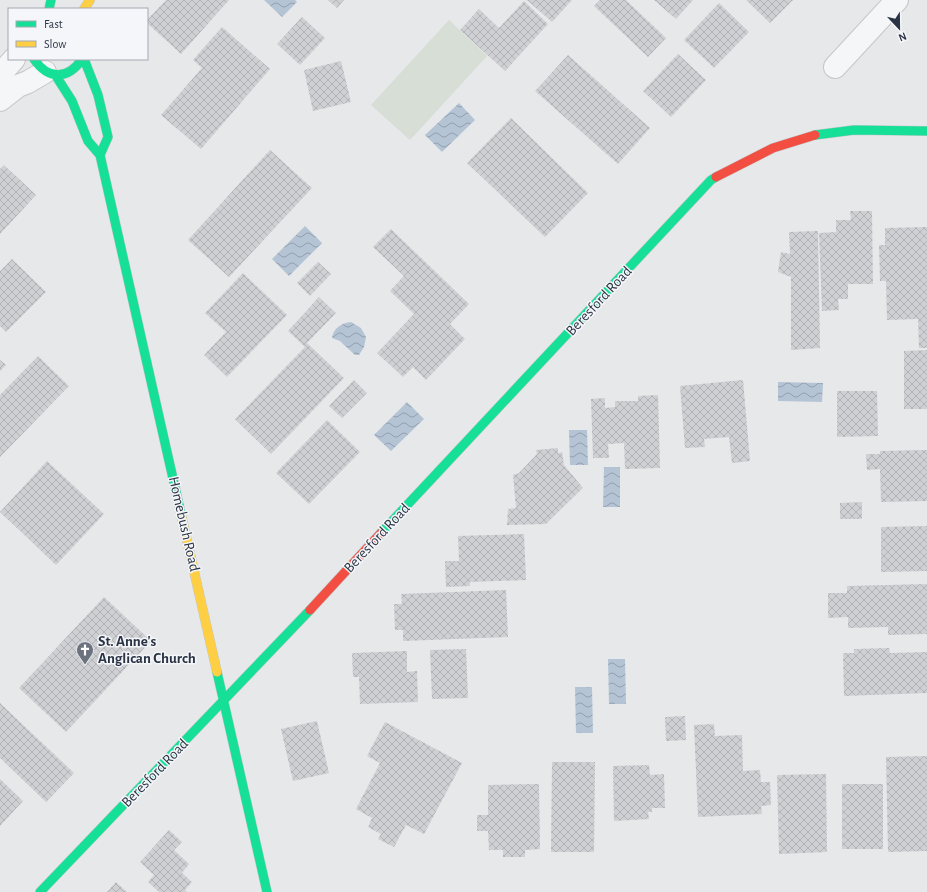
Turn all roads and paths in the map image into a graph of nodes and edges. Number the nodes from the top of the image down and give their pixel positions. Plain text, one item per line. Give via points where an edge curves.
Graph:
1 (897, 0) edge
2 (13, 60) edge
3 (82, 60) edge
4 (83, 60) edge
5 (835, 67) dead end
6 (45, 69) edge
7 (0, 75) edge
8 (0, 100) edge
9 (927, 131) edge
10 (100, 155) junction
11 (225, 700) junction
12 (40, 892) edge
13 (268, 892) edge

1 - 5 street
2 - 7 street
3 - 6 main road via 65,75
4 - 10 main road via 98,95 108,137
6 - 8 street
6 - 10 main road, Homebush Road via 72,101 88,141
9 - 11 main road, Beresford Road via 868,130 807,137 776,146 711,180
10 - 11 main road, Homebush Road
11 - 12 main road, Beresford Road
11 - 13 main road, Homebush Road

